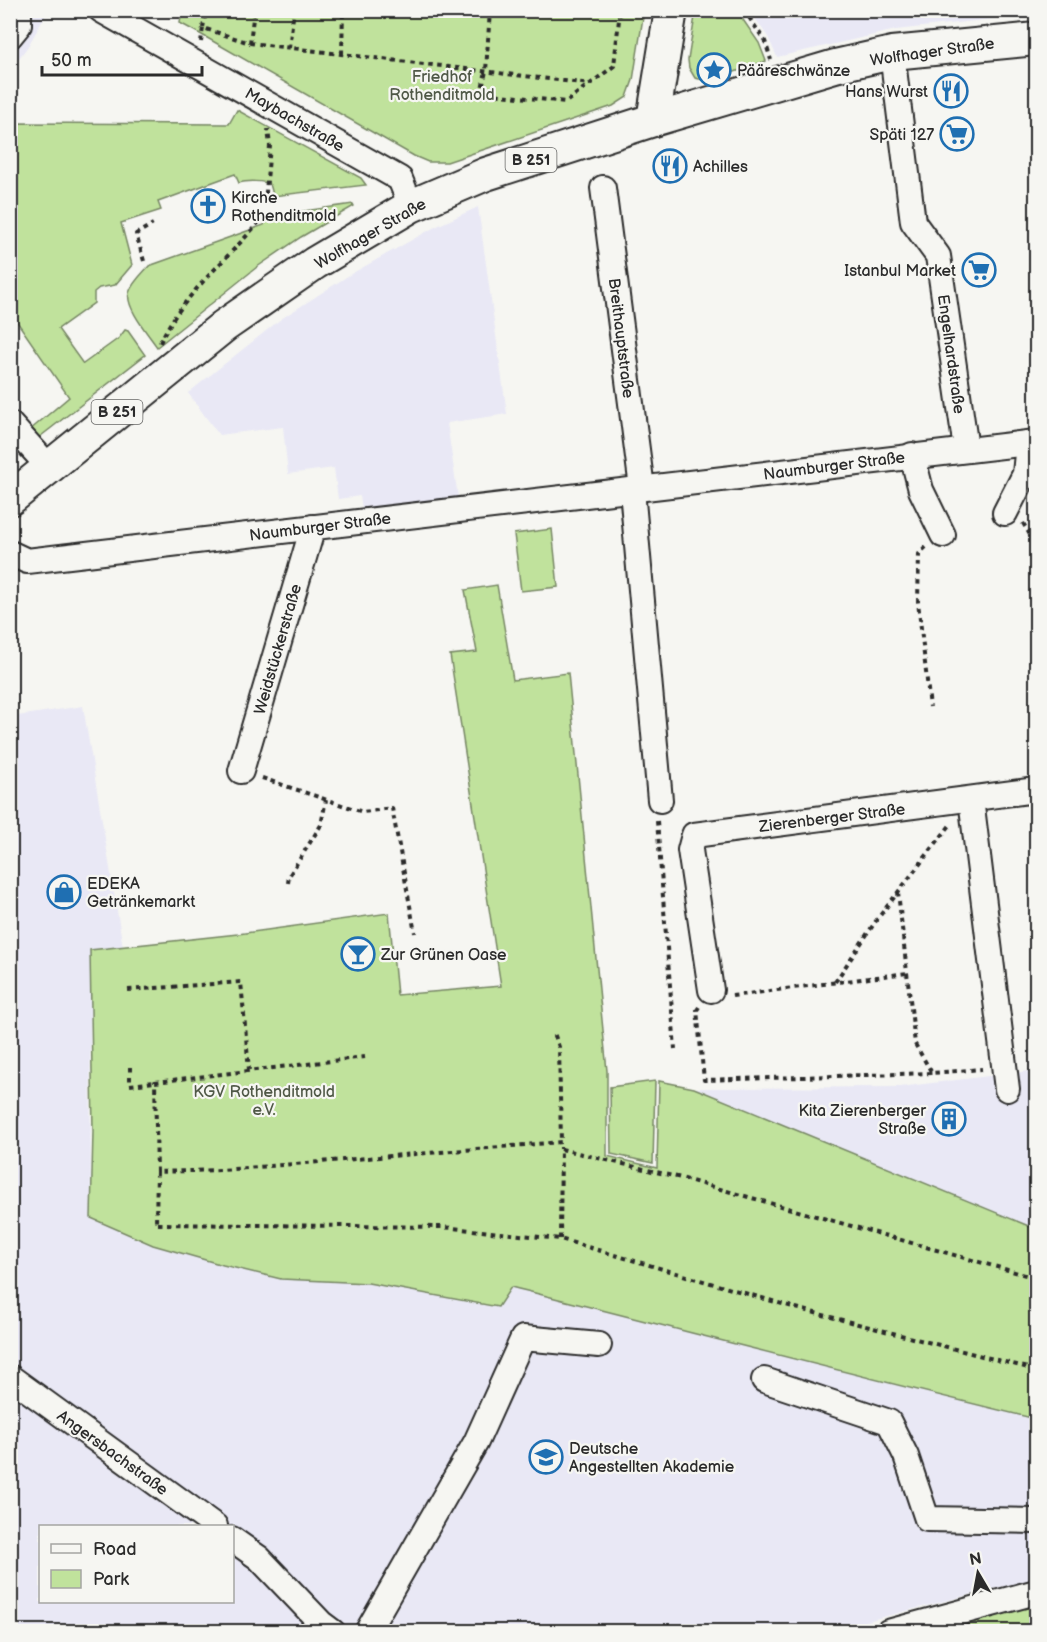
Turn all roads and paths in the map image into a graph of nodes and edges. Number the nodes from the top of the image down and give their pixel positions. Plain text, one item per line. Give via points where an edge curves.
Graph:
1 (19, 10) edge
2 (100, 10) edge
3 (206, 10) edge
4 (254, 10) edge
5 (294, 10) edge
6 (343, 10) edge
7 (490, 10) edge
8 (621, 10) edge
9 (671, 10) edge
10 (744, 10) edge
11 (203, 28) junction
12 (10, 36) edge
13 (1036, 39) edge
14 (250, 43) junction
15 (289, 48) junction
16 (892, 53) junction
17 (342, 54) junction
18 (197, 64) junction
19 (486, 71) junction
20 (590, 84) junction
21 (778, 84) junction
22 (277, 109) junction
23 (653, 120) junction
24 (603, 188) dead end
25 (265, 203) dead end
26 (411, 206) junction
27 (262, 218) dead end
28 (153, 224) dead end
29 (144, 261) dead end
30 (158, 348) dead end
31 (10, 424) edge
32 (1032, 443) edge
33 (966, 449) junction
34 (912, 455) junction
35 (49, 467) junction
36 (637, 489) junction
37 (10, 499) edge
38 (1008, 507) joint
39 (313, 527) junction
40 (942, 533) joint
41 (10, 553) edge
42 (1036, 556) edge
43 (930, 707) dead end
44 (241, 771) joint
45 (1036, 790) edge
46 (971, 799) junction
47 (326, 800) junction
48 (660, 800) joint
49 (288, 883) dead end
50 (898, 892) junction
51 (415, 933) dead end
52 (907, 973) junction
53 (834, 982) junction
54 (128, 990) dead end
55 (711, 990) junction
56 (554, 1034) dead end
57 (675, 1049) dead end
58 (365, 1057) dead end
59 (130, 1067) dead end
60 (249, 1070) junction
61 (932, 1073) junction
62 (1005, 1078) joint
63 (155, 1082) junction
64 (561, 1142) junction
65 (561, 1149) junction
66 (157, 1172) junction
67 (560, 1239) junction
68 (1036, 1278) edge
69 (599, 1345) dead end
70 (1036, 1370) edge
71 (10, 1377) edge
72 (764, 1380) dead end
73 (1036, 1521) edge
74 (212, 1525) edge
75 (234, 1540) edge
76 (1036, 1592) edge
77 (333, 1632) edge
78 (367, 1632) edge
79 (888, 1632) edge

1 - 12 street via 19,25
2 - 18 street, Maybachstraße
3 - 11 path
4 - 14 path
5 - 15 path
6 - 17 path
7 - 19 path
8 - 20 path via 614,66
9 - 23 main road
10 - 21 path via 765,41
11 - 14 path
11 - 18 path
13 - 16 main road, Wolfhager Straße / B 251
14 - 15 path
15 - 17 path
16 - 21 main road, Wolfhager Straße / B 251
16 - 33 street, Engelhardstraße via 913,222 938,256
17 - 19 path
18 - 22 street, Maybachstraße
19 - 20 path
19 - 20 path via 481,93 566,102
21 - 23 main road, Wolfhager Straße / B 251
22 - 25 path via 268,128
22 - 26 street, Maybachstraße via 400,179
23 - 26 main road, Wolfhager Straße / B 251 via 486,174
24 - 36 street, Breithauptstraße
26 - 35 main road, Wolfhager Straße / B 251 via 315,263 224,326
27 - 30 path via 209,274 181,309
28 - 29 path via 136,234
31 - 35 street
32 - 33 street, Naumburger Straße
32 - 38 street via 1025,474
33 - 34 street, Naumburger Straße
34 - 36 street, Naumburger Straße
34 - 40 street via 921,490
35 - 37 main road, Wolfhager Straße / B 251
36 - 39 street, Naumburger Straße
36 - 48 street
38 - 42 path via 1036,545
39 - 41 street, Naumburger Straße via 27,561
39 - 44 street, Weidstückerstraße
40 - 43 path via 919,554 918,602
44 - 47 path
45 - 46 street, Zierenberger Straße
46 - 50 path
46 - 55 street, Zierenberger Straße via 694,835 690,850
46 - 62 street
47 - 49 path via 321,825
47 - 51 path via 363,812 392,808
48 - 57 path via 656,811
50 - 52 path
50 - 53 path
52 - 53 path
52 - 61 path via 915,1044
53 - 55 path via 725,997
54 - 60 path via 241,982
55 - 61 path via 697,1010 704,1080
56 - 64 path via 560,1047
58 - 60 path
59 - 63 path via 130,1085
60 - 63 path
61 - 62 path
63 - 66 path
64 - 65 path
64 - 66 path
65 - 67 path
65 - 68 path via 681,1178
66 - 67 path via 156,1224 442,1227
67 - 70 path via 796,1308
69 - 78 street via 523,1338 476,1442
71 - 74 street, Angersbachstraße
72 - 73 street via 889,1422 906,1456 927,1519
75 - 77 street via 259,1558
76 - 79 street

